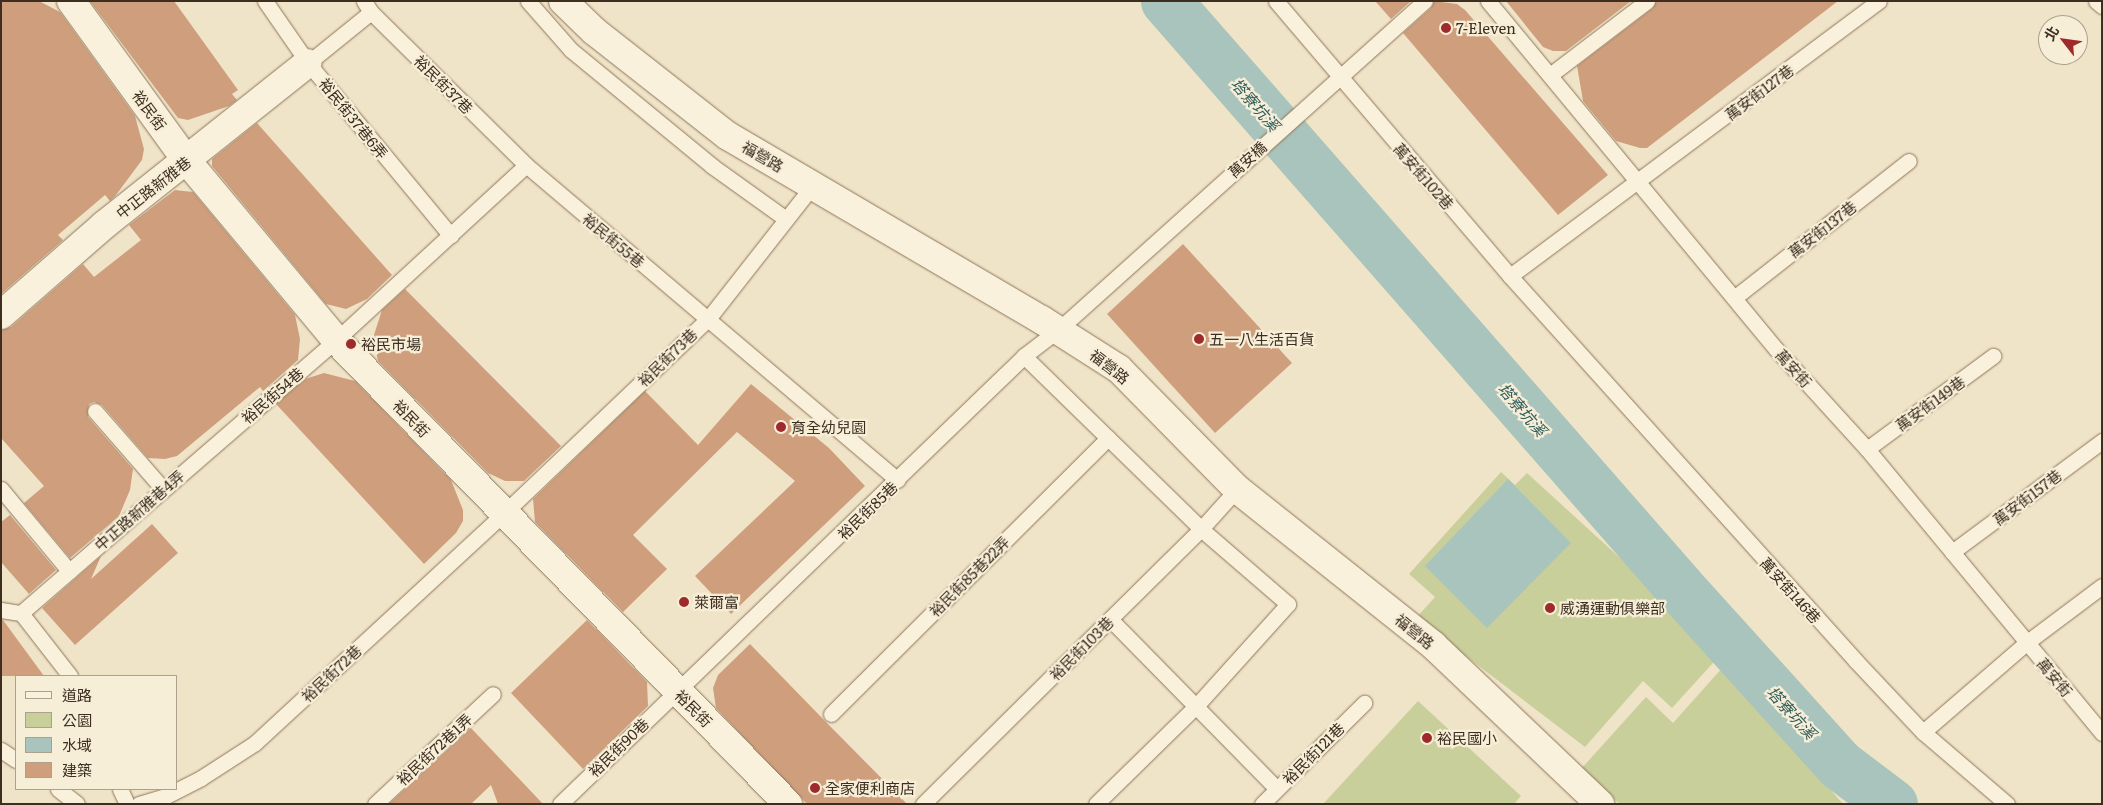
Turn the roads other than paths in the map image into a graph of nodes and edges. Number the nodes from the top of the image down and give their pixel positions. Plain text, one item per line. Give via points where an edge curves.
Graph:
1 (71, 1) edge
2 (265, 1) edge
3 (528, 1) edge
4 (563, 1) edge
5 (1276, 1) edge
6 (1425, 1) edge
7 (1488, 1) edge
8 (1647, 1) edge
9 (1880, 1) edge
10 (2096, 1) edge
11 (2102, 6) edge
12 (368, 7) edge
13 (308, 63) junction
14 (1550, 75) junction
15 (1338, 77) junction
16 (187, 161) junction
17 (1909, 161) dead end
18 (526, 166) junction
19 (1639, 182) junction
20 (813, 184) junction
21 (786, 219) junction
22 (450, 236) junction
23 (1510, 276) junction
24 (1734, 298) junction
25 (1, 315) edge
26 (708, 319) junction
27 (1058, 330) junction
28 (336, 340) junction
29 (1024, 356) junction
30 (1993, 356) dead end
31 (95, 411) dead end
32 (1108, 438) junction
33 (2102, 441) edge
34 (1662, 446) joint
35 (208, 449) joint
36 (1867, 449) junction
37 (898, 480) junction
38 (162, 489) junction
39 (1237, 489) junction
40 (1, 490) edge
41 (504, 514) junction
42 (1201, 529) junction
43 (1952, 552) junction
44 (69, 571) junction
45 (2102, 586) edge
46 (1, 610) edge
47 (21, 613) junction
48 (1110, 619) junction
49 (2026, 643) junction
50 (69, 675) edge
51 (677, 691) junction
52 (493, 694) dead end
53 (1364, 703) dead end
54 (1196, 706) junction
55 (831, 714) dead end
56 (1923, 732) junction
57 (2102, 733) edge
58 (1, 750) edge
59 (15, 759) edge
60 (1277, 789) junction
61 (59, 790) edge
62 (120, 790) edge
63 (77, 804) edge
64 (127, 804) edge
65 (139, 804) edge
66 (375, 804) edge
67 (560, 804) edge
68 (788, 804) edge
69 (923, 804) edge
70 (1096, 804) edge
71 (1262, 804) edge
72 (1600, 804) edge
73 (2007, 804) edge

1 - 16 street, 裕民街
2 - 13 lane
3 - 21 lane via 571,50 712,166
4 - 20 street, 福營路 via 594,31 728,136
5 - 15 lane, 萬安街102巷
6 - 15 lane, 萬安橋
7 - 14 lane, 萬安街
8 - 14 lane
9 - 19 lane, 萬安街127巷
10 - 11 lane
12 - 13 lane, 裕民街37巷6弄
12 - 18 lane, 裕民街37巷
13 - 16 street, 中正路新雅巷
13 - 22 lane, 裕民街37巷6弄
14 - 19 lane, 萬安街
15 - 23 lane, 萬安街102巷
15 - 27 lane, 萬安橋
16 - 25 street, 中正路新雅巷 via 104,225
16 - 28 street, 裕民街
17 - 24 lane, 萬安街137巷
18 - 22 lane
18 - 26 lane, 裕民街55巷
19 - 23 lane
19 - 24 lane, 萬安街
20 - 21 lane, 裕民街73巷
20 - 27 street, 福營路
21 - 26 lane, 裕民街73巷
22 - 28 lane
23 - 34 lane, 萬安街102巷
24 - 36 lane, 萬安街
26 - 37 lane, 裕民街55巷
26 - 41 lane, 裕民街73巷
27 - 29 lane, 裕民街85巷
27 - 39 street, 福營路 via 1119,369
28 - 35 lane, 裕民街54巷
28 - 41 street, 裕民街
29 - 32 lane
29 - 37 lane, 裕民街85巷
30 - 36 lane, 萬安街149巷
31 - 38 lane
32 - 42 lane
32 - 55 lane, 裕民街85巷22弄
33 - 43 lane, 萬安街157巷
34 - 56 lane, 萬安街146巷
35 - 38 lane, 中正路新雅巷4弄
36 - 43 lane, 萬安街
37 - 51 lane, 裕民街85巷
38 - 44 lane, 中正路新雅巷4弄
39 - 42 lane, 裕民街103巷
39 - 72 street, 福營路 via 1433,645
40 - 44 lane
41 - 51 street, 裕民街
41 - 65 lane, 裕民街72巷 via 255,743 202,778 166,796
42 - 48 lane, 裕民街103巷
42 - 54 lane via 1288,604
43 - 49 lane, 萬安街
44 - 47 lane, 中正路新雅巷4弄
45 - 49 lane
46 - 47 lane
47 - 50 lane
48 - 54 lane
48 - 69 lane, 裕民街103巷
49 - 56 lane
49 - 57 lane, 萬安街
51 - 67 lane, 裕民街90巷
51 - 68 street, 裕民街
52 - 66 lane, 裕民街72巷1弄
53 - 60 lane, 裕民街121巷
54 - 60 lane
54 - 70 lane
56 - 73 lane, 萬安街146巷
58 - 59 lane
60 - 71 lane, 裕民街121巷
61 - 63 lane
62 - 64 lane

